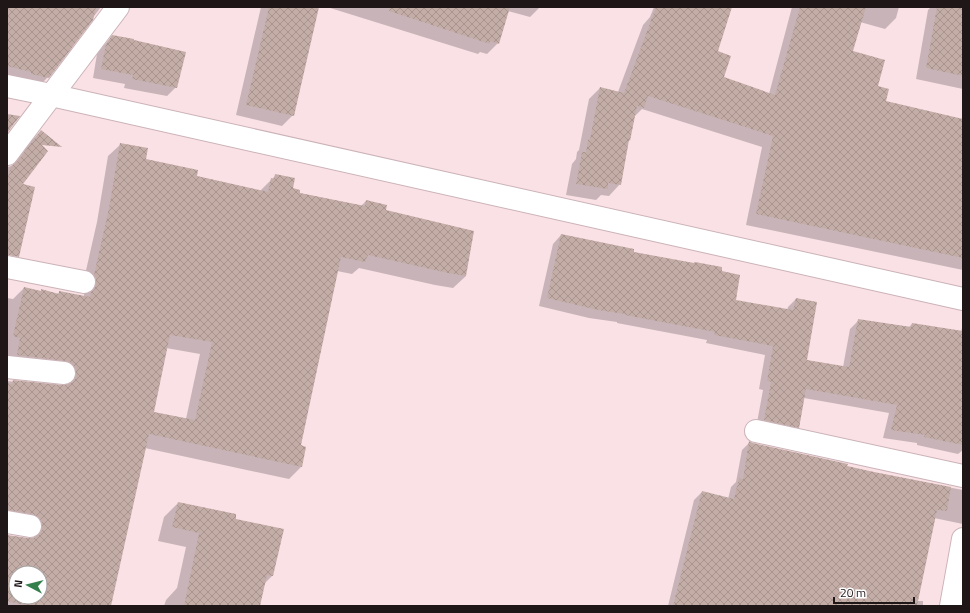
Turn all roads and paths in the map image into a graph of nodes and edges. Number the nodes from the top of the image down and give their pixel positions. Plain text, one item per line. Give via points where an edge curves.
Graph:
1 (118, 7) edge
2 (7, 86) edge
3 (51, 95) junction
4 (7, 154) edge
5 (7, 266) edge
6 (84, 282) dead end
7 (963, 299) edge
8 (7, 367) edge
9 (64, 373) dead end
10 (756, 431) dead end
11 (963, 476) edge
12 (7, 522) edge
13 (30, 526) dead end
14 (963, 539) edge
15 (951, 606) edge

1 - 3 street
2 - 3 street
3 - 4 street
3 - 7 street
5 - 6 street
8 - 9 street
10 - 11 street
12 - 13 street
14 - 15 street

